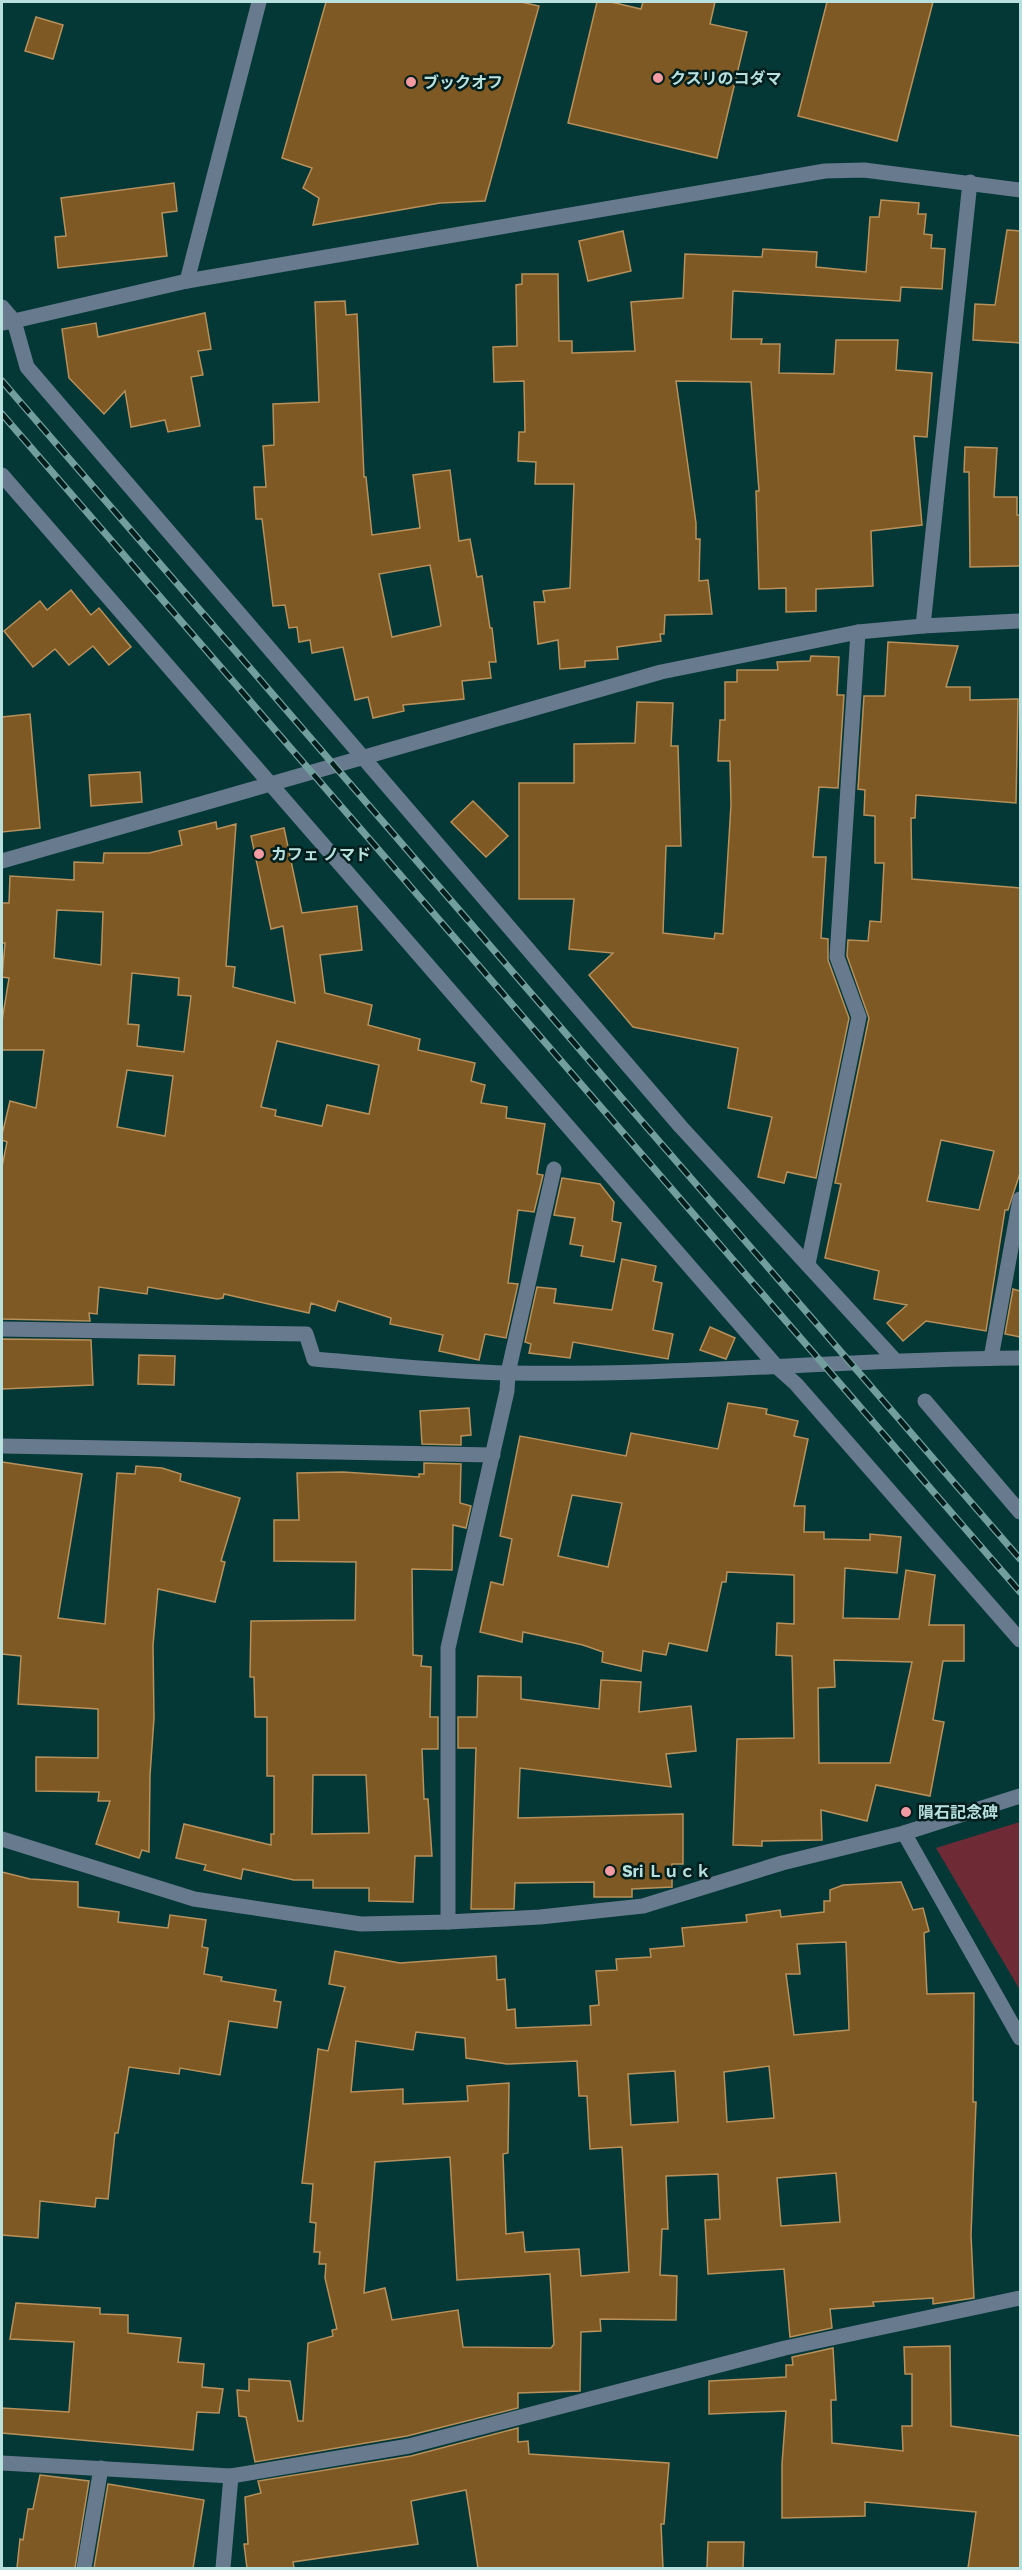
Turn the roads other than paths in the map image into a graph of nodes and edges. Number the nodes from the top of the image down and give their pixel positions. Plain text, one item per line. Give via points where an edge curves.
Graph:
1 (259, 2) edge
2 (970, 182) junction
3 (1020, 190) edge
4 (187, 281) junction
5 (2, 307) edge
6 (8, 322) edge
7 (2, 475) edge
8 (1020, 621) edge
9 (923, 626) junction
10 (858, 632) junction
11 (364, 757) junction
12 (271, 785) junction
13 (2, 861) edge
14 (554, 1169) dead end
15 (1020, 1199) edge
16 (808, 1264) junction
17 (2, 1329) edge
18 (991, 1358) junction
19 (1020, 1358) edge
20 (894, 1359) junction
21 (777, 1367) junction
22 (508, 1373) junction
23 (925, 1401) dead end
24 (2, 1446) edge
25 (493, 1455) junction
26 (1020, 1512) edge
27 (1020, 1640) edge
28 (1020, 1796) edge
29 (904, 1833) junction
30 (2, 1839) edge
31 (448, 1922) junction
32 (1020, 2038) edge
33 (1020, 2298) edge
34 (2, 2463) edge
35 (101, 2468) junction
36 (231, 2476) junction
37 (84, 2568) edge
38 (223, 2568) edge

1 - 4 street
2 - 3 street
2 - 4 street via 864,170 825,171
2 - 9 street
4 - 6 street
5 - 6 street
6 - 11 street via 27,367
7 - 12 street
8 - 9 street
9 - 10 street
10 - 11 street via 661,672
10 - 16 street via 837,957 859,1017
11 - 12 street
11 - 16 street via 681,1127
12 - 13 street
12 - 21 street
14 - 22 street
15 - 18 street
16 - 20 street
17 - 22 street via 306,1334 314,1359
18 - 19 street
18 - 20 street
20 - 21 street
21 - 22 street
21 - 27 street
22 - 25 street
23 - 26 street
24 - 25 street
25 - 31 street via 447,1648
28 - 29 street
29 - 31 street via 782,1863 643,1906
29 - 32 street
30 - 31 street via 194,1899 361,1924
33 - 36 street via 785,2348 409,2446
34 - 35 street
35 - 36 street
35 - 37 street
36 - 38 street

